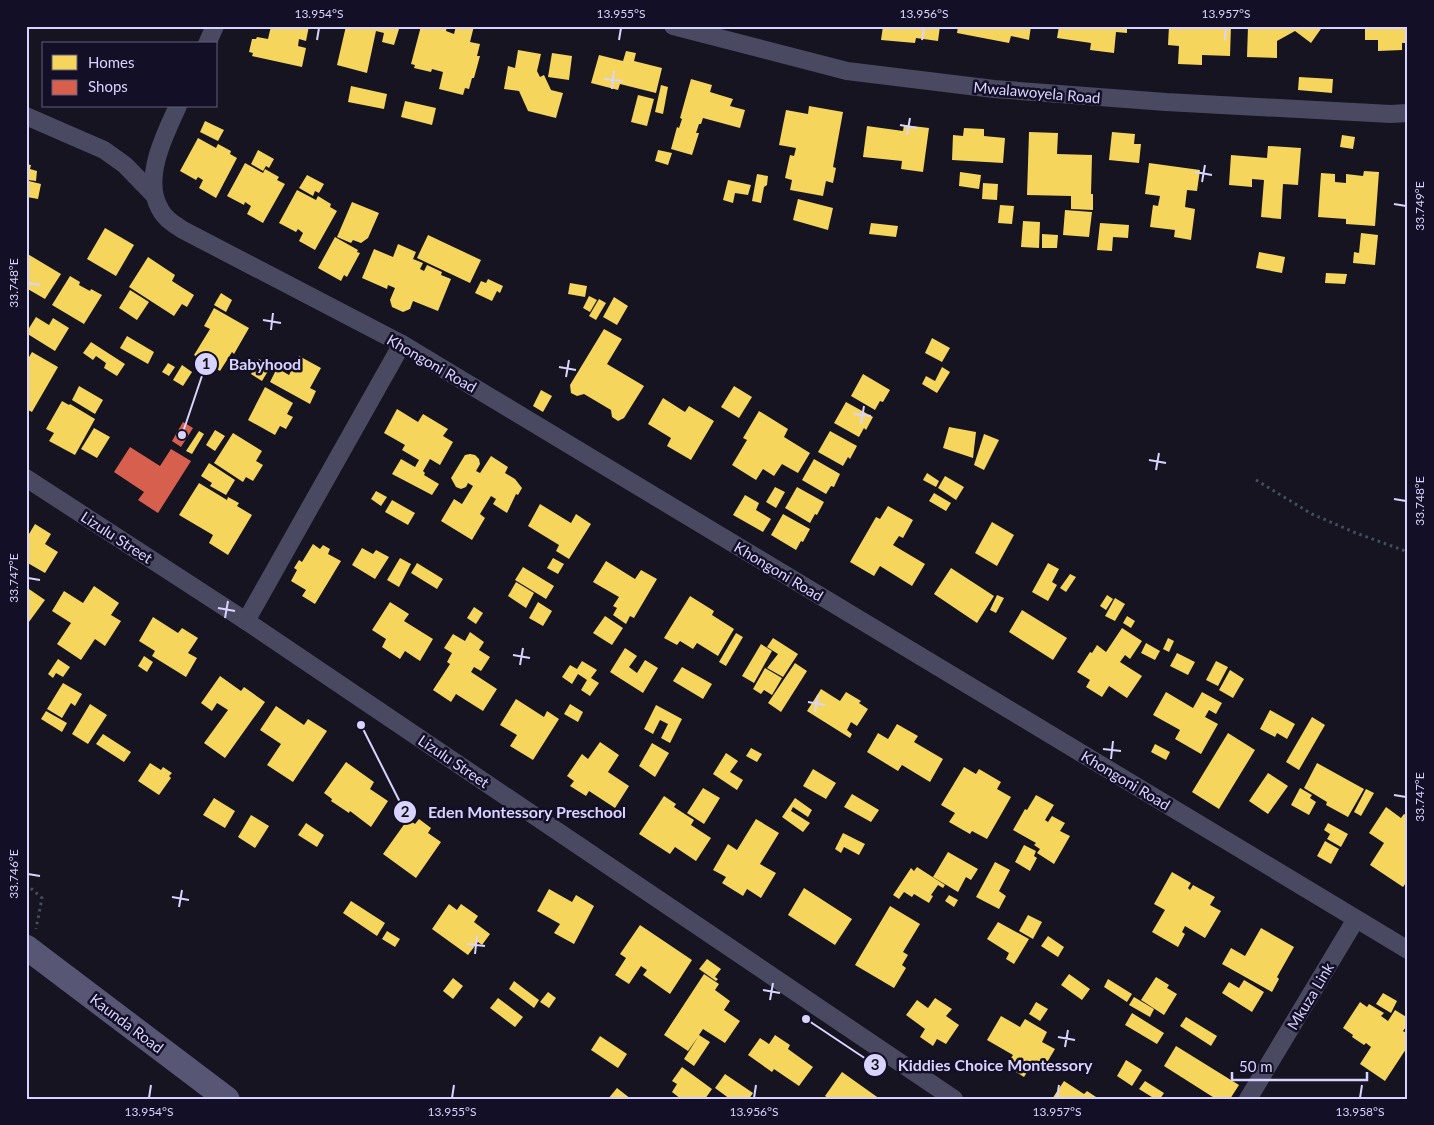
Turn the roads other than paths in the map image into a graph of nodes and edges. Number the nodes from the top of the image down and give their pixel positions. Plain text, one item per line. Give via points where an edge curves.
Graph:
1 (215, 26) edge
2 (672, 26) edge
3 (208, 42) edge
4 (177, 108) edge
5 (1408, 113) edge
6 (26, 116) edge
7 (154, 195) junction
8 (402, 344) junction
9 (26, 478) edge
10 (246, 621) junction
11 (1356, 919) junction
12 (29, 950) edge
13 (1408, 950) edge
14 (227, 1099) edge
15 (954, 1099) edge
16 (1248, 1099) edge

1 - 3 street
2 - 5 street, Mwalawoyela Road via 847,71 994,89 1166,102
4 - 7 street via 158,157
6 - 7 street, Khongoni Road via 104,150 125,165
7 - 8 street, Khongoni Road via 164,215 183,230
8 - 10 street
8 - 11 street, Khongoni Road
9 - 10 street, Lizulu Street
10 - 15 street, Lizulu Street
11 - 13 street, Khongoni Road
11 - 16 street, Mkuza Link
12 - 14 main road, Kaunda Road

